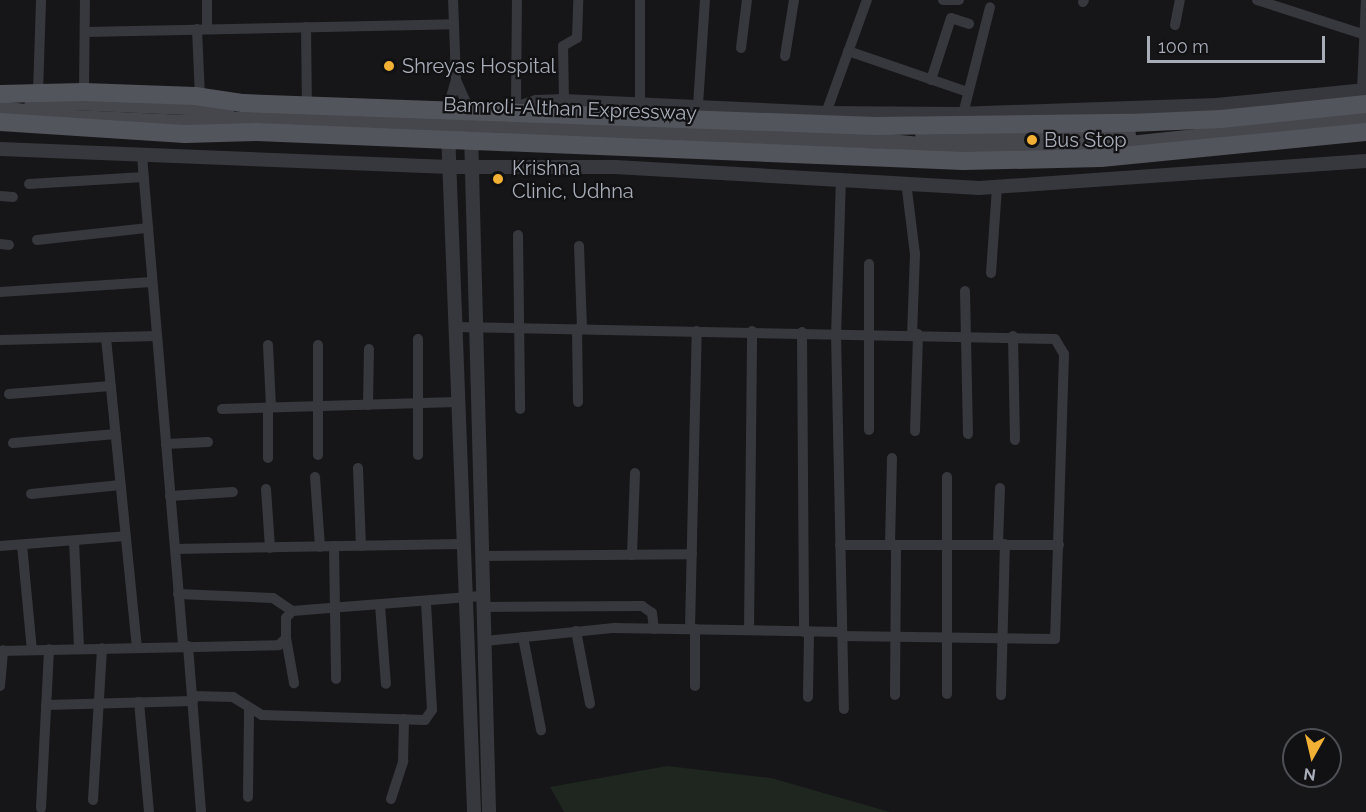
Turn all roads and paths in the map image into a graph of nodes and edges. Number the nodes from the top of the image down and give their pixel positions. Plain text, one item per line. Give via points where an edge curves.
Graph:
1 (42, 0) edge
2 (85, 0) edge
3 (207, 0) edge
4 (453, 0) edge
5 (517, 0) edge
6 (578, 0) edge
7 (640, 0) edge
8 (705, 0) edge
9 (747, 0) edge
10 (794, 0) edge
11 (867, 0) edge
12 (943, 0) edge
13 (959, 0) edge
14 (1180, 0) edge
15 (1257, 0) edge
16 (1366, 0) edge
17 (990, 7) dead end
18 (454, 24) junction
19 (969, 24) dead end
20 (1175, 25) dead end
21 (306, 27) junction
22 (202, 29) junction
23 (85, 32) junction
24 (1362, 34) junction
25 (741, 48) dead end
26 (848, 51) junction
27 (784, 56) dead end
28 (456, 80) junction
29 (932, 80) junction
30 (38, 92) junction
31 (84, 92) junction
32 (968, 92) junction
33 (1365, 95) edge
34 (200, 97) junction
35 (564, 101) junction
36 (640, 103) junction
37 (698, 105) junction
38 (307, 106) junction
39 (2, 108) edge
40 (508, 111) junction
41 (825, 113) junction
42 (963, 114) junction
43 (1366, 119) edge
44 (448, 125) junction
45 (470, 126) junction
46 (885, 127) junction
47 (1366, 132) edge
48 (0, 149) edge
49 (142, 156) junction
50 (1366, 161) edge
51 (450, 167) junction
52 (472, 168) junction
53 (144, 177) junction
54 (841, 178) junction
55 (906, 182) junction
56 (29, 184) dead end
57 (997, 188) junction
58 (0, 196) edge
59 (13, 197) dead end
60 (148, 228) junction
61 (518, 235) dead end
62 (37, 240) dead end
63 (579, 246) dead end
64 (869, 264) dead end
65 (990, 273) dead end
66 (152, 282) junction
67 (965, 291) dead end
68 (0, 292) edge
69 (455, 327) junction
70 (477, 327) junction
71 (517, 328) junction
72 (579, 329) junction
73 (697, 331) junction
74 (752, 331) junction
75 (802, 332) junction
76 (836, 333) junction
77 (868, 333) junction
78 (915, 334) junction
79 (966, 335) junction
80 (157, 336) junction
81 (1013, 336) junction
82 (106, 338) junction
83 (418, 339) dead end
84 (0, 340) edge
85 (268, 345) dead end
86 (318, 345) dead end
87 (369, 349) dead end
88 (111, 386) junction
89 (9, 394) dead end
90 (457, 402) junction
91 (578, 402) dead end
92 (418, 404) junction
93 (368, 405) junction
94 (317, 406) junction
95 (269, 407) junction
96 (222, 409) dead end
97 (520, 409) dead end
98 (869, 430) dead end
99 (915, 431) dead end
100 (116, 434) junction
101 (968, 435) dead end
102 (1015, 440) dead end
103 (208, 442) dead end
104 (13, 443) dead end
105 (166, 444) junction
106 (318, 455) dead end
107 (418, 455) dead end
108 (268, 458) dead end
109 (892, 458) dead end
110 (358, 468) dead end
111 (635, 472) dead end
112 (315, 477) dead end
113 (947, 477) dead end
114 (121, 485) junction
115 (1000, 488) dead end
116 (266, 489) dead end
117 (233, 492) dead end
118 (31, 494) dead end
119 (170, 496) junction
120 (126, 536) junction
121 (74, 541) junction
122 (462, 544) junction
123 (1002, 544) junction
124 (22, 545) junction
125 (840, 545) junction
126 (893, 545) junction
127 (949, 545) junction
128 (1059, 545) junction
129 (0, 546) edge
130 (334, 546) junction
131 (361, 546) junction
132 (320, 547) junction
133 (270, 548) junction
134 (175, 549) junction
135 (692, 554) junction
136 (632, 555) junction
137 (483, 556) junction
138 (178, 594) junction
139 (464, 598) junction
140 (426, 601) junction
141 (484, 602) junction
142 (380, 605) junction
143 (334, 610) junction
144 (292, 611) junction
145 (654, 629) junction
146 (692, 629) junction
147 (749, 630) junction
148 (576, 631) junction
149 (807, 632) junction
150 (842, 634) junction
151 (524, 637) junction
152 (896, 637) junction
153 (286, 638) junction
154 (1003, 638) junction
155 (950, 639) junction
156 (485, 641) junction
157 (186, 646) junction
158 (137, 647) junction
159 (102, 648) junction
160 (49, 649) junction
161 (79, 649) junction
162 (2, 650) edge
163 (32, 650) junction
164 (336, 679) dead end
165 (294, 683) dead end
166 (386, 684) dead end
167 (0, 686) edge
168 (695, 686) dead end
169 (947, 694) dead end
170 (896, 695) dead end
171 (1001, 695) dead end
172 (808, 697) dead end
173 (193, 698) junction
174 (139, 702) junction
175 (98, 703) junction
176 (591, 704) dead end
177 (46, 705) junction
178 (844, 709) dead end
179 (249, 711) junction
180 (404, 719) junction
181 (541, 730) dead end
182 (248, 796) dead end
183 (391, 799) dead end
184 (93, 800) dead end
185 (473, 805) edge
186 (488, 805) edge
187 (41, 808) dead end
188 (149, 812) edge
189 (201, 812) edge

1 - 30 street
2 - 23 street
3 - 22 street
4 - 18 street
5 - 40 street
6 - 35 street via 577,38 563,46
7 - 36 street
8 - 37 street
9 - 25 street
10 - 27 street
11 - 26 street
12 - 13 street
14 - 20 street
15 - 24 street
16 - 24 street
17 - 32 street
18 - 21 street
18 - 28 street
19 - 29 street via 951,18
21 - 22 street
21 - 38 street
22 - 23 street
22 - 34 street
23 - 31 street
24 - 33 street
26 - 29 street
26 - 41 street
28 - 44 street
28 - 45 street
29 - 32 street
30 - 31 main road
30 - 39 main road
31 - 34 main road
32 - 42 street
33 - 42 street
33 - 46 main road via 1221,119
34 - 38 main road
35 - 36 street
35 - 40 street via 536,102
36 - 37 street
37 - 41 street
38 - 44 main road
39 - 44 main road, Bamroli-Althan Expressway via 69,102 187,107 258,118
39 - 44 main road via 185,134
40 - 45 main road
40 - 46 main road
41 - 46 street
42 - 46 street
43 - 46 main road, Bamroli-Althan Expressway via 1173,138 958,134
44 - 45 main road
44 - 45 main road
44 - 51 street
45 - 46 main road, Bamroli-Althan Expressway
45 - 47 main road via 963,161 1101,158
45 - 52 street
48 - 49 street
49 - 51 street
49 - 53 street
50 - 57 street
51 - 52 street
51 - 69 street
52 - 54 street via 615,167
52 - 70 street
53 - 56 street
53 - 60 street
54 - 55 street
54 - 76 street
55 - 57 street
55 - 78 street via 915,254
57 - 65 street
58 - 59 street
60 - 62 street
60 - 66 street
61 - 71 street
63 - 72 street
64 - 77 street
66 - 68 street
66 - 80 street
67 - 79 street
69 - 70 street
69 - 90 street
70 - 71 street
70 - 137 street
71 - 72 street
71 - 97 street
72 - 73 street
72 - 91 street
73 - 74 street
73 - 135 street
74 - 75 street
74 - 147 street
75 - 76 street
75 - 149 street
76 - 77 street
76 - 125 street
77 - 78 street
77 - 98 street
78 - 79 street
78 - 99 street
79 - 81 street
79 - 101 street
80 - 82 street
80 - 105 street
81 - 102 street
81 - 128 street via 1046,336 1062,345
82 - 84 street
82 - 88 street
83 - 92 street
85 - 95 street
86 - 94 street
87 - 93 street
88 - 89 street
88 - 100 street
90 - 92 street
90 - 122 street
92 - 93 street
92 - 107 street
93 - 94 street
94 - 95 street
94 - 106 street
95 - 96 street
95 - 108 street
100 - 104 street
100 - 114 street
103 - 105 street
105 - 119 street
109 - 126 street
110 - 131 street
111 - 136 street
112 - 132 street
113 - 127 street
114 - 118 street
114 - 120 street
115 - 123 street
116 - 133 street
117 - 119 street
119 - 134 street
120 - 121 street
120 - 158 street
121 - 124 street
121 - 161 street
122 - 131 street
122 - 139 street
123 - 127 street
123 - 128 street
123 - 154 street
124 - 129 street
124 - 163 street
125 - 126 street
125 - 150 street
126 - 127 street
126 - 152 street
127 - 155 street
128 - 154 street via 1055,639
130 - 131 street
130 - 132 street
130 - 143 street
132 - 133 street
133 - 134 street
134 - 138 street
135 - 136 street
135 - 146 street
136 - 137 street
137 - 141 street
138 - 144 street via 273,598
138 - 157 street
139 - 140 street
139 - 141 street
139 - 185 street
140 - 142 street
140 - 180 street via 431,715 425,720
141 - 145 street via 642,606 652,613
141 - 156 street
142 - 143 street
142 - 166 street
143 - 144 street
143 - 164 street
144 - 153 street via 286,618
145 - 146 street
145 - 148 street
146 - 147 street
146 - 168 street
147 - 149 street
148 - 151 street
148 - 176 street
149 - 150 street
149 - 172 street
150 - 152 street
150 - 178 street
151 - 156 street
151 - 181 street
152 - 155 street
152 - 170 street
153 - 157 street via 279,645
153 - 165 street
154 - 155 street
154 - 171 street
155 - 169 street
156 - 186 street
157 - 158 street
157 - 173 street
158 - 159 street
159 - 161 street
159 - 175 street
160 - 161 street
160 - 163 street
160 - 177 street
162 - 163 street
162 - 167 street
173 - 174 street
173 - 179 street via 233,697
173 - 189 street
174 - 175 street
174 - 188 street
175 - 177 street
175 - 184 street
177 - 187 street
179 - 180 street via 262,716
179 - 182 street
180 - 183 street via 403,761

